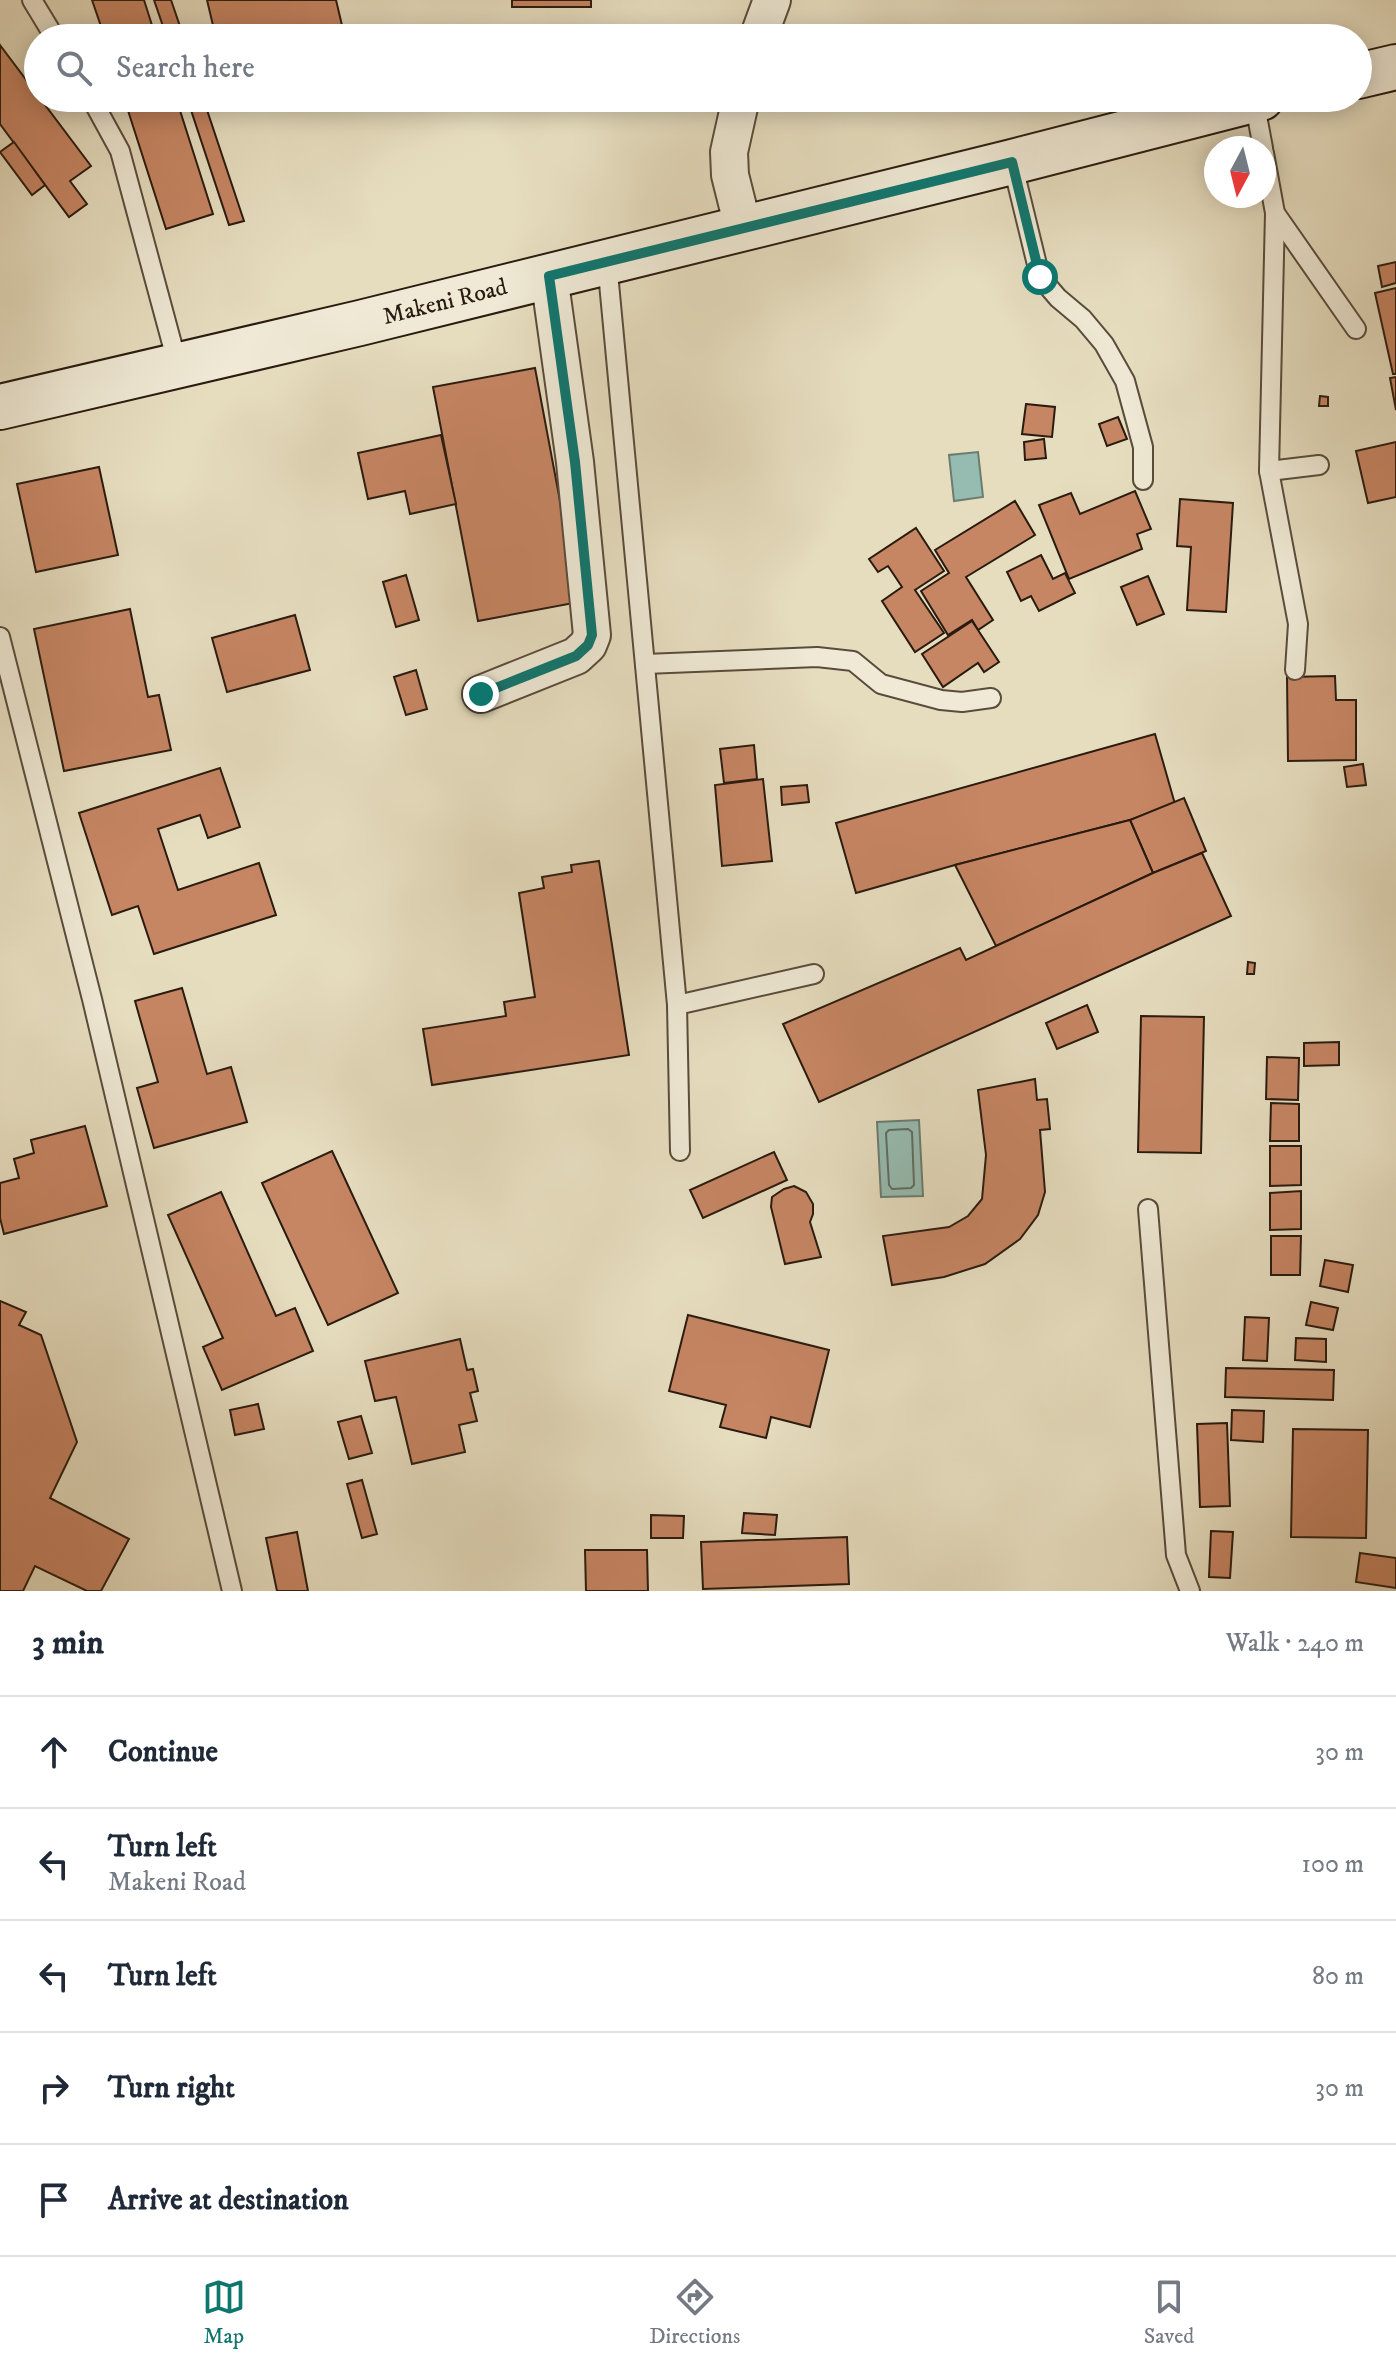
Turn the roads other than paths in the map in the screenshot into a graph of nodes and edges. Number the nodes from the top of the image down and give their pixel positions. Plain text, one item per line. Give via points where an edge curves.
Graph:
1 (32, 0) edge
2 (772, 0) edge
3 (47, 24) edge
4 (763, 24) edge
5 (1396, 67) edge
6 (1372, 73) edge
7 (99, 112) edge
8 (738, 112) edge
9 (1207, 112) edge
10 (1260, 112) edge
11 (1262, 136) edge
12 (1012, 162) junction
13 (1274, 208) edge
14 (1275, 213) junction
15 (743, 227) junction
16 (607, 262) junction
17 (549, 276) junction
18 (1356, 329) dead end
19 (178, 366) junction
20 (0, 407) edge
21 (1319, 465) dead end
22 (1269, 471) junction
23 (1143, 480) dead end
24 (0, 637) edge
25 (645, 664) junction
26 (1295, 670) dead end
27 (481, 694) dead end
28 (991, 698) dead end
29 (814, 974) dead end
30 (677, 1005) junction
31 (680, 1151) dead end
32 (1148, 1209) dead end
33 (232, 1591) edge
34 (1190, 1591) edge

1 - 3 lane
2 - 4 street
5 - 6 main road
7 - 19 lane via 120,151
8 - 15 street via 730,175
9 - 12 main road, Makeni Road
10 - 11 lane
12 - 15 main road, Makeni Road
12 - 23 lane via 1040,277 1097,336 1125,381 1143,447
13 - 14 lane
14 - 18 lane
14 - 22 lane
15 - 16 main road, Makeni Road
16 - 17 main road, Makeni Road
16 - 25 lane
17 - 19 main road, Makeni Road
17 - 27 street via 592,635 576,656
19 - 20 main road, Makeni Road
21 - 22 lane
22 - 26 lane via 1298,624
24 - 33 lane
25 - 28 lane via 817,657 853,661 881,684 941,700
25 - 30 lane
29 - 30 lane
30 - 31 lane
32 - 34 lane via 1176,1555

